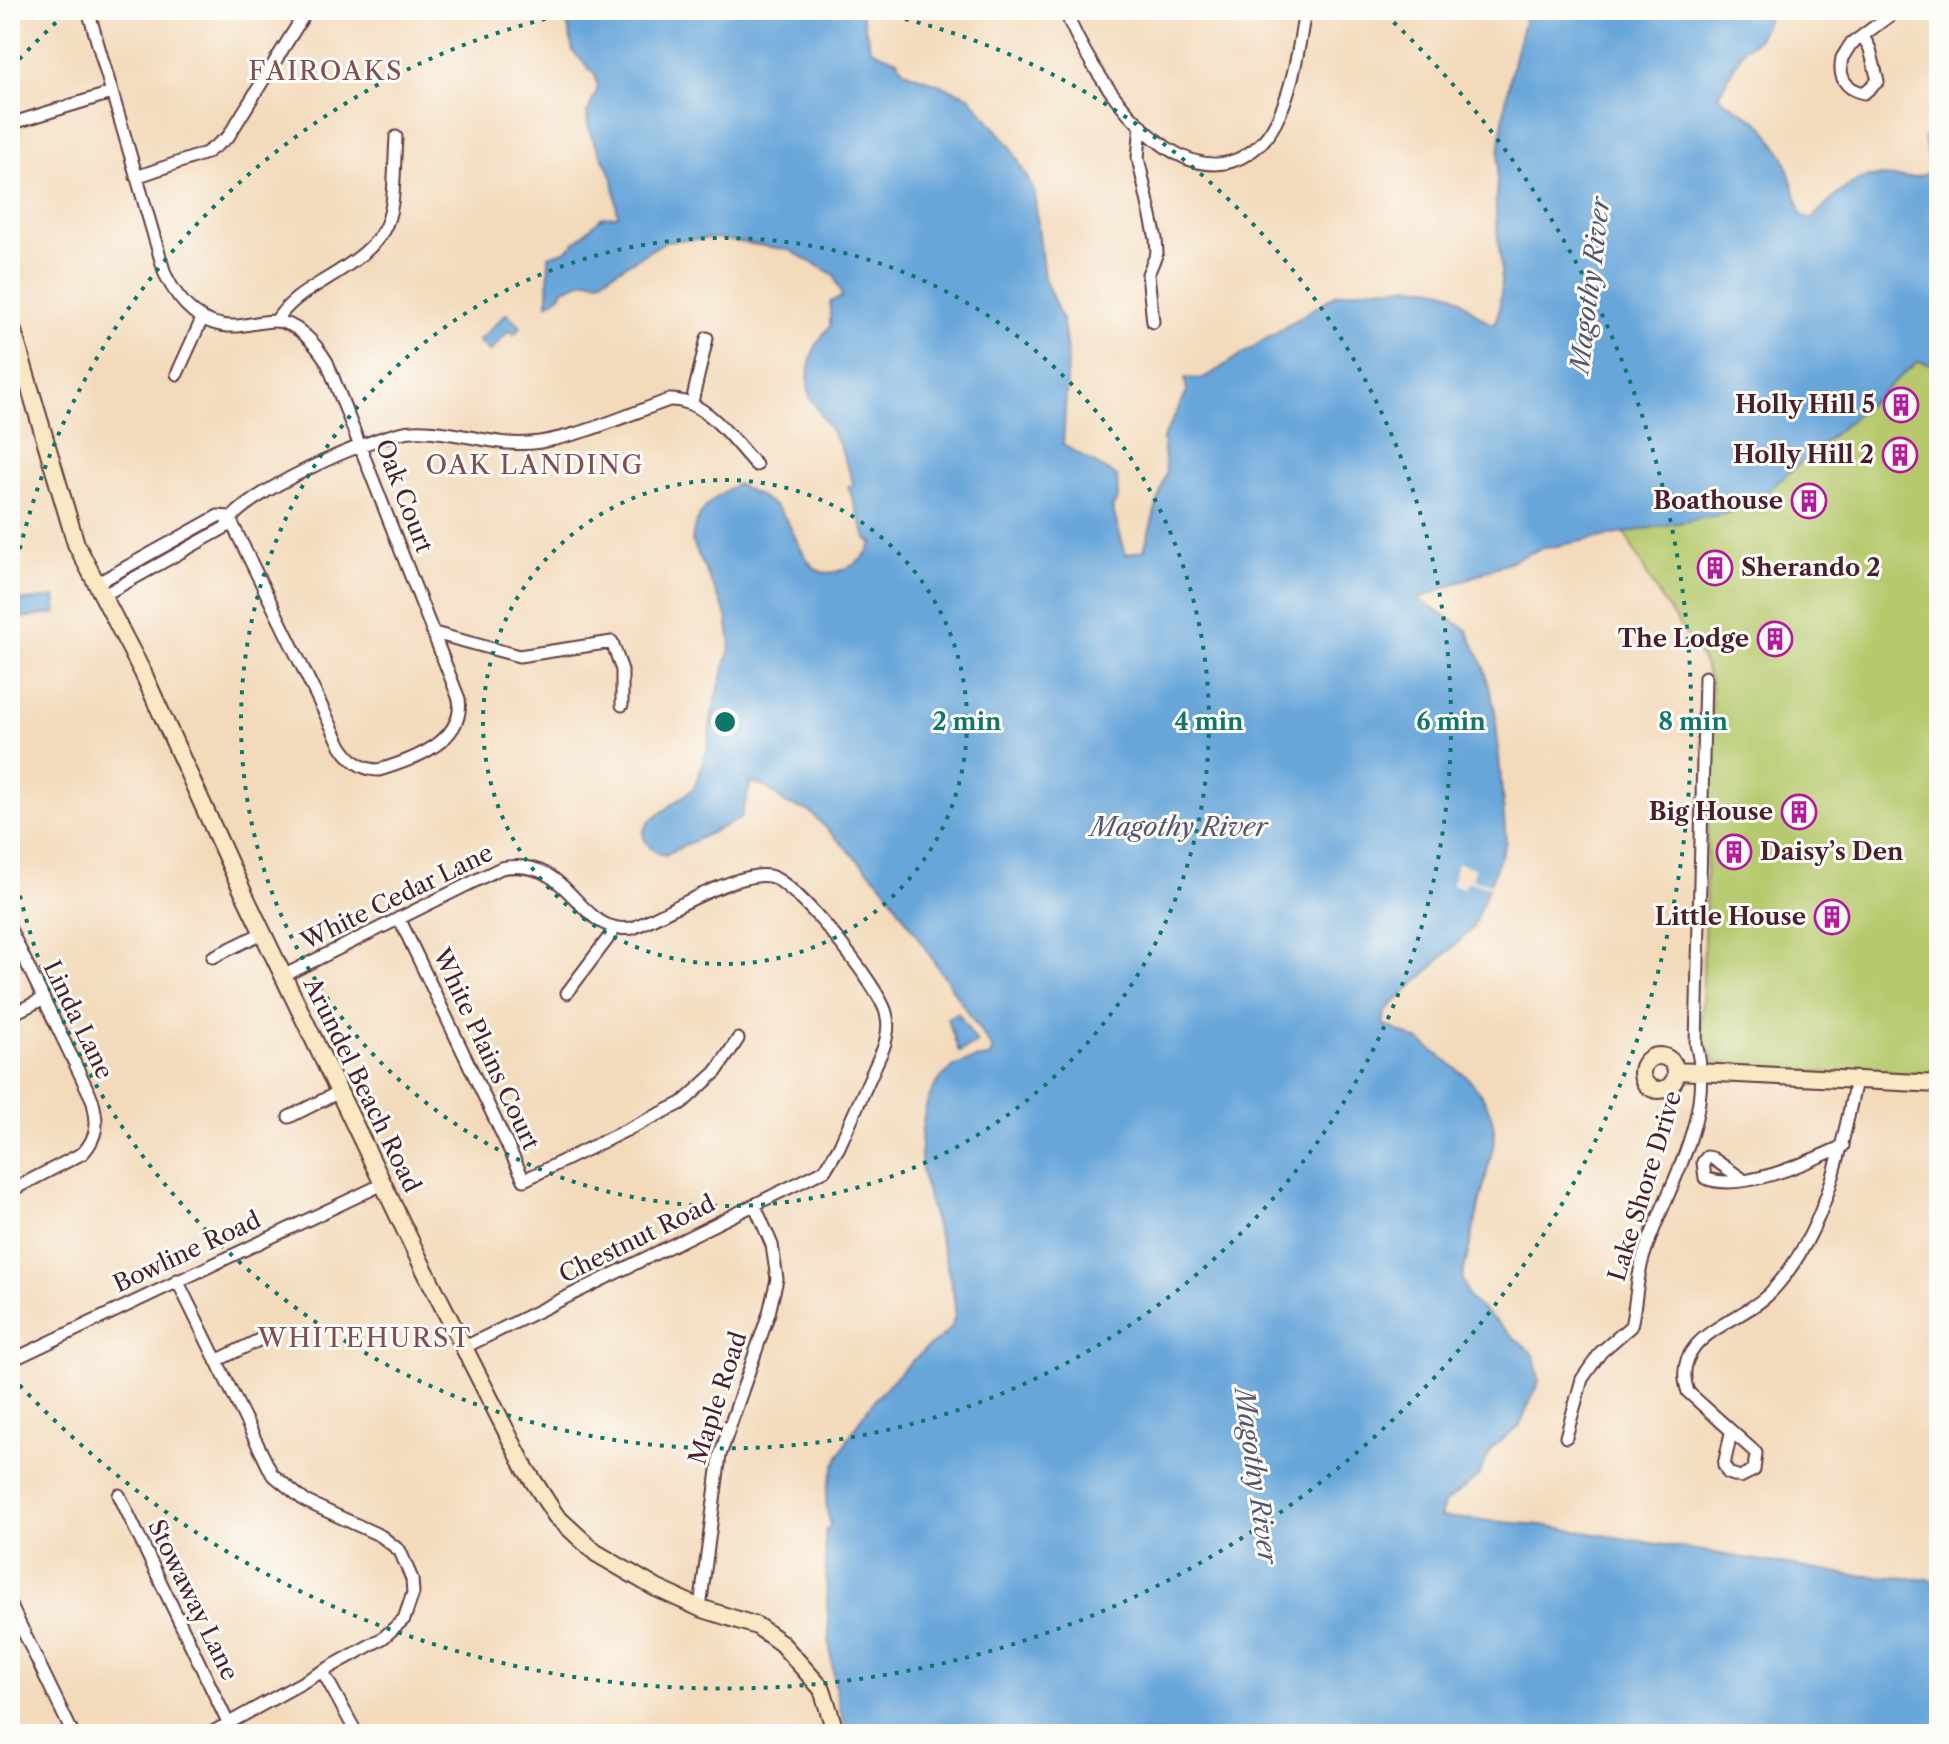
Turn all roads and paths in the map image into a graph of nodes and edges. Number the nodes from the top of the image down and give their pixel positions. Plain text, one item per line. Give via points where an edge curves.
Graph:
1 (88, 10) edge
2 (307, 10) edge
3 (1065, 10) edge
4 (1305, 10) edge
5 (1897, 10) edge
6 (1863, 36) junction
7 (111, 93) junction
8 (10, 124) edge
9 (1141, 125) junction
10 (396, 137) dead end
11 (136, 177) junction
12 (202, 319) junction
13 (10, 321) edge
14 (276, 321) junction
15 (1153, 322) dead end
16 (707, 338) dead end
17 (177, 374) dead end
18 (692, 402) junction
19 (360, 444) junction
20 (756, 465) dead end
21 (229, 517) junction
22 (99, 590) junction
23 (434, 633) junction
24 (1705, 677) dead end
25 (622, 705) dead end
26 (399, 918) junction
27 (10, 929) edge
28 (615, 929) junction
29 (262, 933) junction
30 (213, 957) dead end
31 (283, 976) junction
32 (567, 993) dead end
33 (43, 999) junction
34 (10, 1015) edge
35 (738, 1039) dead end
36 (1676, 1071) dead end
37 (1702, 1072) junction
38 (1856, 1080) junction
39 (1939, 1084) edge
40 (339, 1092) junction
41 (289, 1117) dead end
42 (1843, 1146) junction
43 (1741, 1178) dead end
44 (383, 1184) junction
45 (10, 1191) edge
46 (755, 1206) junction
47 (177, 1280) junction
48 (263, 1338) dead end
49 (465, 1347) junction
50 (10, 1361) edge
51 (216, 1361) junction
52 (1731, 1433) dead end
53 (1566, 1437) dead end
54 (119, 1495) dead end
55 (10, 1604) edge
56 (700, 1608) junction
57 (323, 1672) junction
58 (228, 1723) junction
59 (73, 1734) edge
60 (209, 1734) edge
61 (357, 1734) edge
62 (836, 1734) edge

1 - 7 street
2 - 11 street via 228,137 206,153
3 - 9 street via 1097,73
4 - 9 street via 1284,107 1259,146 1230,163 1199,164 1171,153
5 - 6 street
6 - 6 street via 1845,50 1840,74 1849,88 1864,93 1878,81
7 - 8 street
7 - 11 street
9 - 15 street via 1138,158 1157,253 1148,274
10 - 14 street via 391,211 381,239 361,258 292,301
11 - 12 street via 165,274 182,303
12 - 14 street via 234,327
12 - 17 street
13 - 22 street, Arundel Beach Road via 69,523
14 - 19 street, Oak Court via 298,330 319,349
16 - 18 street
18 - 19 street via 669,400 540,442 491,443 414,431
18 - 20 street
19 - 21 street
19 - 23 street, Oak Court
21 - 22 street via 218,516
21 - 23 street, Oak Court via 341,746 361,767 389,767 442,741 455,728 459,699
22 - 29 street, Arundel Beach Road via 147,680
23 - 25 street via 519,656 612,642 622,670
24 - 37 street via 1696,1044
26 - 28 street, White Cedar Lane via 501,868 523,865 553,875 599,922
26 - 31 street, White Cedar Lane
26 - 35 street, White Plains Court via 524,1180 682,1103 716,1072
27 - 33 street, Linda Lane
28 - 32 street
28 - 46 street, Chestnut Road via 633,928 740,879 770,876 792,890 854,960 883,1005 888,1034 827,1169
29 - 30 street
29 - 31 street, Arundel Beach Road
31 - 40 street, Arundel Beach Road
33 - 34 street
33 - 45 street, Linda Lane via 92,1099 96,1133 72,1161
36 - 37 street, Lake Shore Drive
37 - 38 street, Lake Shore Drive
37 - 53 street, Lake Shore Drive via 1693,1128 1638,1274 1631,1326 1601,1352 1582,1379
38 - 39 street, Lake Shore Drive
38 - 42 street
40 - 41 street
40 - 44 street, Arundel Beach Road
42 - 43 street via 1764,1177
42 - 52 street via 1824,1207 1779,1282 1755,1307 1711,1329 1692,1353 1684,1382 1688,1392
44 - 47 street, Bowline Road
44 - 49 street, Arundel Beach Road
46 - 49 street, Chestnut Road
46 - 56 street, Maple Road via 772,1245 777,1279 720,1455
47 - 50 street, Bowline Road
47 - 51 street
48 - 51 street
49 - 56 street, Arundel Beach Road via 525,1468 556,1516 615,1566
51 - 57 street via 275,1477 305,1501 393,1543 412,1579 409,1607 395,1629
54 - 58 street, Stowaway Lane
55 - 59 street
56 - 62 street, Arundel Beach Road via 757,1626 787,1648 822,1689
57 - 58 street
57 - 61 street
58 - 60 street

